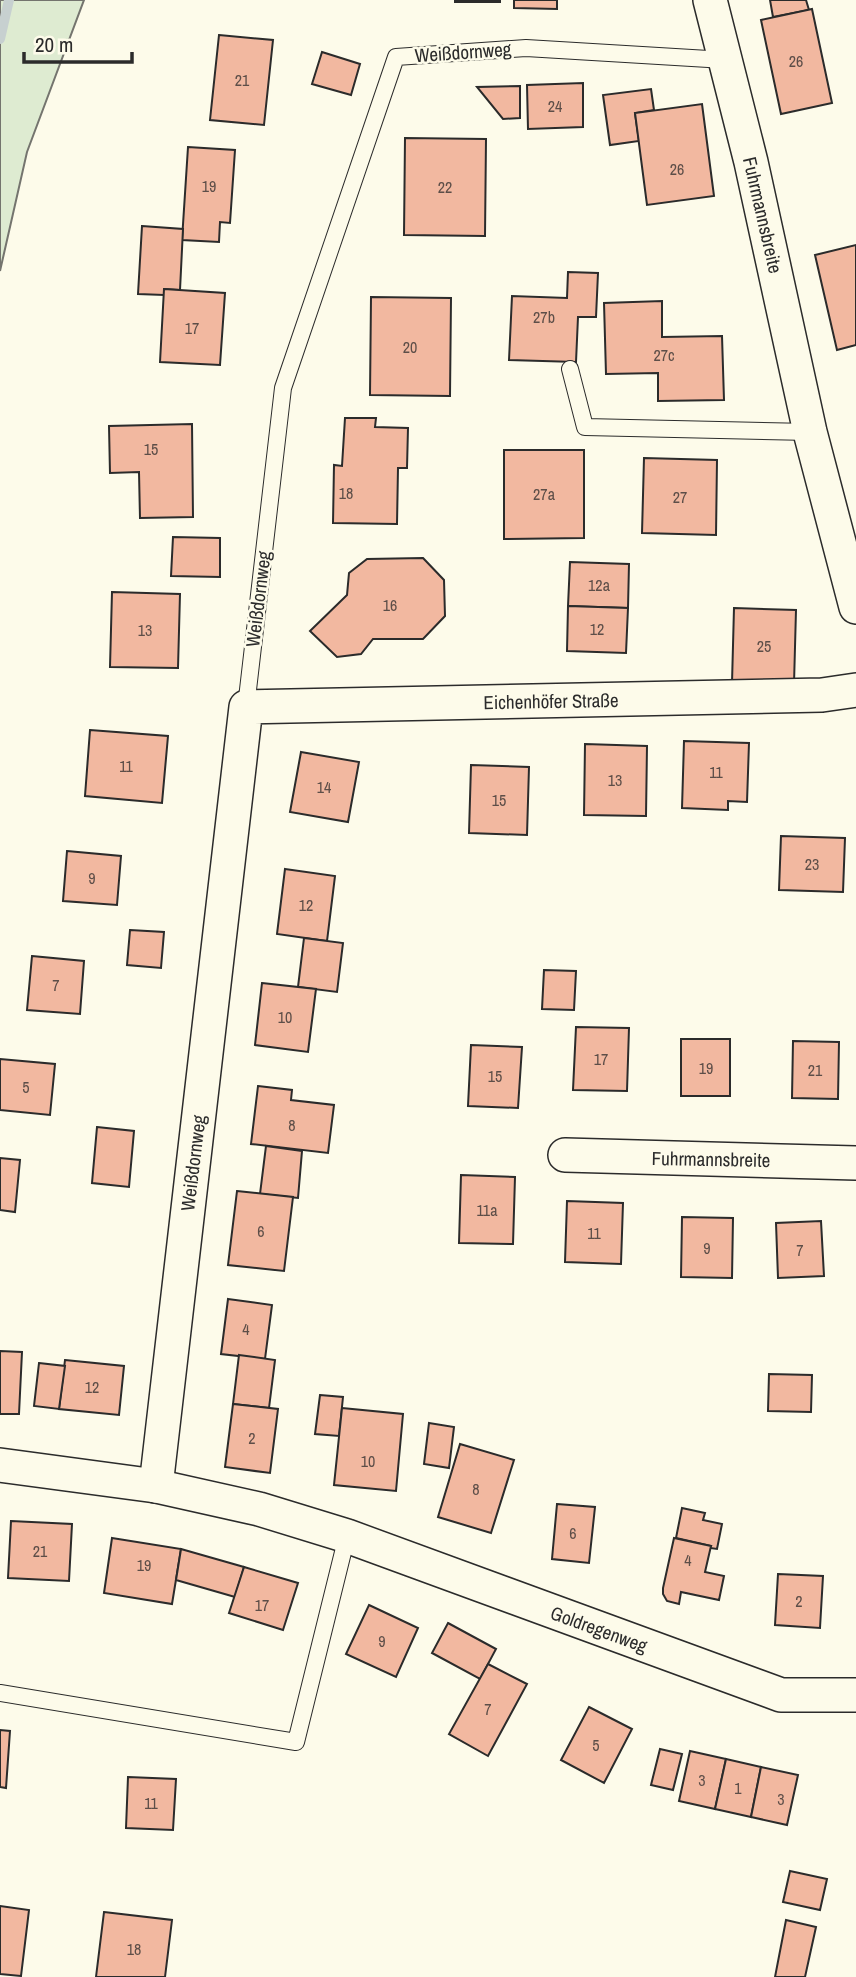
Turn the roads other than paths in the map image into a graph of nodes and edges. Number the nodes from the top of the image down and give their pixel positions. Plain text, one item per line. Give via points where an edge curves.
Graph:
1 (710, 0) edge
2 (725, 60) junction
3 (569, 369) dead end
4 (810, 432) junction
5 (856, 607) edge
6 (856, 690) edge
7 (246, 707) junction
8 (565, 1155) dead end
9 (856, 1163) edge
10 (0, 1465) edge
11 (156, 1486) junction
12 (347, 1536) junction
13 (0, 1693) edge
14 (856, 1695) edge

1 - 2 street, Fuhrmannsbreite
2 - 4 street, Fuhrmannsbreite
2 - 7 lane, Weißdornweg via 526,48 396,57 283,388
3 - 4 lane via 585,427
4 - 5 street, Fuhrmannsbreite
6 - 7 street, Eichenhöfer Straße via 822,695
7 - 11 street, Weißdornweg
8 - 9 street, Fuhrmannsbreite
10 - 11 street, Goldregenweg
11 - 12 street, Goldregenweg via 259,1509
12 - 13 lane via 296,1742
12 - 14 street, Goldregenweg via 780,1695

